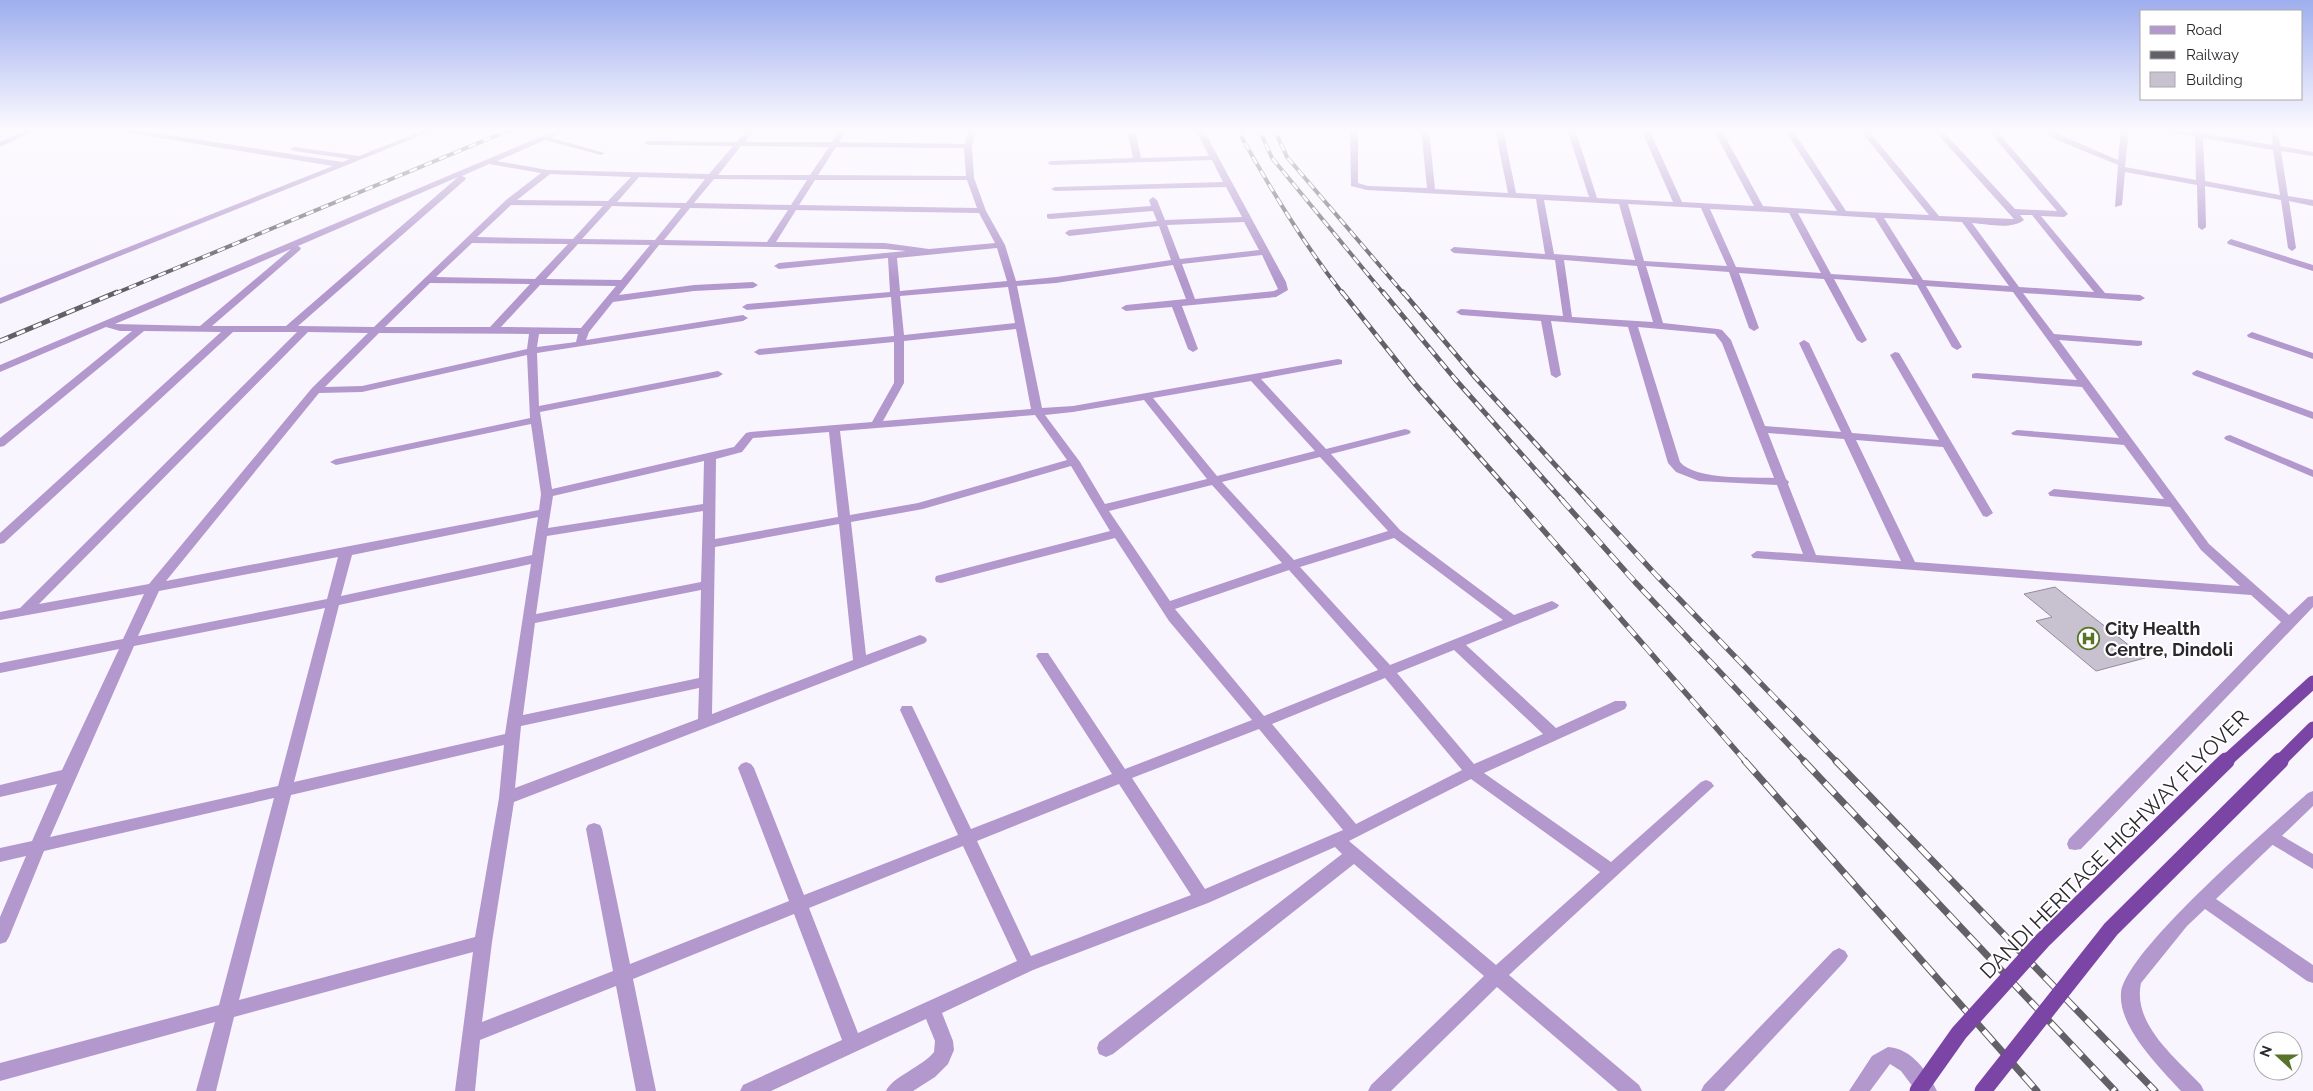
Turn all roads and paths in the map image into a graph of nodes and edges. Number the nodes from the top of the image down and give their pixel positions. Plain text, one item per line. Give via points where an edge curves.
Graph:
1 (305, 180) edge
2 (448, 180) edge
3 (461, 180) edge
4 (538, 180) edge
5 (632, 180) edge
6 (711, 180) edge
7 (811, 180) edge
8 (971, 180) edge
9 (1227, 180) edge
10 (1354, 180) edge
11 (1430, 180) edge
12 (1509, 180) edge
13 (1587, 180) edge
14 (1668, 180) edge
15 (1744, 180) edge
16 (1822, 180) edge
17 (1905, 180) edge
18 (1984, 180) edge
19 (2035, 180) edge
20 (2120, 180) edge
21 (2186, 180) edge
22 (2201, 180) edge
23 (2281, 180) edge
24 (2201, 183) junction
25 (1229, 184) junction
26 (1055, 189) dead end
27 (1431, 191) junction
28 (1513, 197) junction
29 (1540, 198) junction
30 (2284, 198) junction
31 (1594, 200) junction
32 (509, 202) junction
33 (1623, 202) junction
34 (2313, 203) edge
35 (610, 204) junction
36 (1679, 205) junction
37 (2118, 205) dead end
38 (688, 206) junction
39 (793, 208) junction
40 (1705, 208) junction
41 (1760, 209) junction
42 (982, 211) junction
43 (1792, 211) junction
44 (2014, 212) junction
45 (1844, 214) junction
46 (2035, 214) junction
47 (1878, 215) junction
48 (1050, 216) dead end
49 (1936, 218) junction
50 (1247, 219) junction
51 (1964, 220) junction
52 (1162, 224) junction
53 (2202, 227) dead end
54 (1069, 233) dead end
55 (308, 239) junction
56 (470, 240) junction
57 (575, 242) junction
58 (2231, 242) dead end
59 (658, 243) junction
60 (770, 244) junction
61 (1000, 245) junction
62 (2292, 248) dead end
63 (1454, 250) dead end
64 (926, 251) junction
65 (1265, 252) junction
66 (892, 255) junction
67 (1555, 257) junction
68 (1176, 262) junction
69 (1640, 263) junction
70 (779, 266) dead end
71 (2313, 268) edge
72 (1734, 270) junction
73 (1827, 276) junction
74 (428, 280) junction
75 (538, 282) junction
76 (624, 283) junction
77 (1920, 283) junction
78 (1012, 284) junction
79 (753, 285) dead end
80 (2016, 289) junction
81 (895, 294) junction
82 (2102, 295) junction
83 (2140, 298) dead end
84 (611, 299) junction
85 (0, 300) edge
86 (1192, 302) junction
87 (1176, 304) junction
88 (747, 307) dead end
89 (1126, 308) dead end
90 (1461, 312) dead end
91 (744, 318) dead end
92 (1546, 319) junction
93 (1568, 320) junction
94 (104, 324) junction
95 (1632, 325) junction
96 (1019, 326) junction
97 (1659, 327) junction
98 (142, 328) junction
99 (1754, 328) dead end
100 (202, 329) junction
101 (230, 329) junction
102 (289, 329) junction
103 (306, 329) junction
104 (376, 330) junction
105 (493, 330) junction
106 (534, 330) junction
107 (584, 330) junction
108 (2252, 335) dead end
109 (2052, 337) junction
110 (899, 338) junction
111 (1862, 340) dead end
112 (1804, 343) dead end
113 (580, 344) junction
114 (2138, 344) dead end
115 (1957, 347) dead end
116 (1193, 349) dead end
117 (532, 351) junction
118 (759, 352) dead end
119 (1895, 355) dead end
120 (2313, 356) edge
121 (1338, 362) dead end
122 (0, 369) edge
123 (2198, 373) dead end
124 (718, 374) dead end
125 (1556, 375) dead end
126 (1253, 376) junction
127 (1976, 376) dead end
128 (2086, 384) junction
129 (316, 390) junction
130 (1147, 397) junction
131 (1037, 411) junction
132 (535, 415) junction
133 (2313, 416) edge
134 (876, 424) junction
135 (834, 428) junction
136 (1761, 430) junction
137 (1405, 432) dead end
138 (2017, 433) dead end
139 (1848, 436) junction
140 (2230, 438) dead end
141 (2129, 442) junction
142 (0, 444) edge
143 (1947, 444) junction
144 (1322, 453) junction
145 (710, 457) junction
146 (336, 462) dead end
147 (1074, 462) junction
148 (2313, 474) edge
149 (1214, 480) junction
150 (1782, 482) junction
151 (2054, 493) dead end
152 (547, 494) junction
153 (2176, 504) junction
154 (708, 507) junction
155 (1102, 509) junction
156 (545, 512) junction
157 (1987, 513) dead end
158 (844, 519) junction
159 (542, 533) junction
160 (1118, 533) junction
161 (1396, 533) junction
162 (0, 540) edge
163 (708, 544) junction
164 (346, 552) junction
165 (1757, 555) dead end
166 (538, 558) junction
167 (1811, 559) junction
168 (1291, 565) junction
169 (1910, 566) junction
170 (941, 579) dead end
171 (707, 585) junction
172 (154, 587) junction
173 (2255, 591) junction
174 (2313, 600) edge
175 (333, 602) junction
176 (1552, 605) dead end
177 (1166, 607) junction
178 (24, 612) junction
179 (0, 616) edge
180 (529, 620) junction
181 (1512, 620) junction
182 (2289, 622) junction
183 (920, 640) dead end
184 (1455, 643) junction
185 (128, 644) junction
186 (1043, 656) dead end
187 (860, 663) junction
188 (0, 668) edge
189 (1386, 670) junction
190 (706, 681) junction
191 (2313, 682) edge
192 (1620, 704) dead end
193 (907, 710) dead end
194 (514, 722) junction
195 (705, 722) junction
196 (1263, 722) junction
197 (2313, 728) edge
198 (1554, 735) junction
199 (512, 738) junction
200 (746, 768) dead end
201 (1472, 772) junction
202 (68, 775) junction
203 (1122, 776) junction
204 (1706, 786) dead end
205 (284, 790) junction
206 (0, 791) edge
207 (2313, 797) edge
208 (507, 798) junction
209 (594, 830) dead end
210 (1354, 832) junction
211 (2272, 836) junction
212 (967, 838) junction
213 (1336, 840) junction
214 (2075, 844) dead end
215 (39, 848) junction
216 (0, 855) edge
217 (1353, 855) junction
218 (2313, 862) edge
219 (1612, 872) junction
220 (1202, 898) junction
221 (2204, 900) junction
222 (799, 905) junction
223 (0, 937) edge
224 (483, 942) junction
225 (1839, 956) dead end
226 (1028, 965) junction
227 (623, 974) junction
228 (2313, 975) edge
229 (1496, 976) junction
230 (227, 1009) junction
231 (931, 1009) junction
232 (472, 1034) junction
233 (853, 1044) junction
234 (1106, 1048) dead end
235 (0, 1072) edge
236 (206, 1091) edge
237 (465, 1091) edge
238 (646, 1091) edge
239 (750, 1091) edge
240 (896, 1091) edge
241 (1378, 1091) edge
242 (1632, 1091) edge
243 (1712, 1091) edge
244 (1859, 1091) edge
245 (1918, 1091) edge
246 (1927, 1091) edge
247 (1983, 1091) edge
248 (2194, 1091) edge

1 - 85 street
2 - 55 street
3 - 102 street
4 - 32 street
5 - 35 street
6 - 38 street
7 - 39 street
8 - 42 street
9 - 25 street
10 - 27 street via 1354,184 1367,188
11 - 27 street
12 - 28 street
13 - 31 street
14 - 36 street
15 - 41 street
16 - 45 street
17 - 49 street
18 - 44 street
19 - 46 street via 2064,214
20 - 37 street
21 - 24 street
22 - 24 street
23 - 30 street
24 - 30 street
24 - 53 street
25 - 26 street
25 - 50 street
27 - 28 street
28 - 29 street
29 - 31 street
29 - 67 street
30 - 34 street
30 - 62 street
31 - 33 street
32 - 35 street
32 - 56 street
33 - 36 street
33 - 69 street
35 - 38 street
35 - 57 street
36 - 40 street
38 - 39 street
38 - 59 street
39 - 42 street
39 - 60 street
40 - 41 street
40 - 72 street
41 - 43 street
42 - 61 street
43 - 45 street
43 - 73 street
44 - 46 street
44 - 51 street via 2018,222
45 - 47 street
46 - 82 street
47 - 49 street
47 - 77 street
48 - 52 street via 1155,204
49 - 51 street
50 - 52 street
50 - 65 street
51 - 80 street
52 - 54 street
52 - 68 street
55 - 94 street
55 - 100 street
56 - 57 street
56 - 74 street
57 - 59 street
57 - 75 street
58 - 71 street
59 - 60 street
59 - 76 street
60 - 64 street via 884,246
61 - 64 street
61 - 78 street
63 - 67 street
64 - 66 street
65 - 68 street
65 - 86 street via 1283,286 1281,292
66 - 70 street
66 - 81 street
67 - 69 street
67 - 93 street
68 - 78 street
68 - 86 street
69 - 72 street
69 - 97 street
72 - 73 street
72 - 99 street
73 - 77 street
73 - 111 street
74 - 75 street
74 - 104 street
75 - 76 street
75 - 105 street
76 - 84 street
77 - 80 street
77 - 115 street
78 - 81 street
78 - 96 street
79 - 84 street via 694,288
80 - 82 street
80 - 109 street
81 - 88 street
81 - 110 street
82 - 83 street
84 - 107 street
86 - 87 street
87 - 89 street
87 - 116 street
90 - 92 street
91 - 113 street
92 - 93 street
92 - 125 street
93 - 95 street
94 - 98 street
94 - 122 street
95 - 97 street
95 - 150 street via 1674,464 1680,470 1700,477
96 - 110 street
96 - 131 street
97 - 136 street via 1711,330 1723,336
98 - 100 street
98 - 142 street
100 - 101 street
101 - 102 street
101 - 162 street
102 - 103 street
103 - 104 street
103 - 178 street
104 - 105 street
104 - 129 street
105 - 106 street
106 - 107 street
106 - 117 street
107 - 113 street
108 - 120 street
109 - 114 street
109 - 128 street
110 - 118 street
110 - 134 street via 898,389
112 - 139 street
113 - 117 street
117 - 129 street via 362,389
117 - 132 street
119 - 143 street
121 - 126 street
123 - 133 street
124 - 132 street
126 - 130 street
126 - 144 street
127 - 128 street
128 - 141 street
129 - 172 street
130 - 131 street
130 - 149 street
131 - 134 street
131 - 147 street
132 - 146 street
132 - 152 street
134 - 135 street
135 - 145 street via 750,434 738,450
135 - 158 street
136 - 139 street
136 - 150 street
137 - 144 street
138 - 141 street
139 - 143 street
139 - 169 street
140 - 148 street
141 - 153 street
143 - 157 street
144 - 149 street
144 - 161 street
145 - 152 street
145 - 154 street
147 - 155 street
147 - 158 street via 925,504
149 - 155 street
149 - 168 street
150 - 167 street
151 - 153 street
152 - 156 street
153 - 173 street via 2205,547
154 - 159 street
154 - 163 street
155 - 160 street
156 - 159 street
156 - 164 street
158 - 163 street
158 - 187 street
159 - 166 street
160 - 170 street
160 - 177 street
161 - 168 street
161 - 181 street
163 - 171 street
164 - 172 street
164 - 175 street
165 - 167 street
166 - 175 street
166 - 180 street
167 - 169 street
168 - 177 street
168 - 189 street
169 - 173 street
171 - 180 street
171 - 190 street
172 - 178 street
172 - 185 street
173 - 182 street
174 - 182 street
175 - 185 street
175 - 205 street
176 - 181 street
177 - 196 street
178 - 179 street
180 - 194 street
181 - 184 street
182 - 214 street
183 - 187 street
184 - 189 street
184 - 198 street
185 - 188 street
185 - 202 street
186 - 203 street
187 - 195 street
189 - 196 street
189 - 201 street
190 - 194 street
190 - 195 street
191 - 245 main road, DANDI HERITAGE HIGHWAY FLYOVER, bridge via 2200,785 2042,941 1959,1033
192 - 198 street
193 - 212 street
194 - 199 street
195 - 208 street
196 - 203 street
196 - 210 street
197 - 247 main road, bridge via 2112,929
198 - 201 street
199 - 205 street
199 - 208 street
200 - 222 street
201 - 210 street
201 - 219 street
202 - 206 street
202 - 215 street
203 - 212 street
203 - 220 street
204 - 219 street
205 - 215 street
205 - 230 street
207 - 211 street
208 - 224 street
209 - 227 street
210 - 213 street
211 - 218 street
211 - 221 street
212 - 222 street
212 - 226 street
213 - 217 street
213 - 220 street
215 - 216 street
215 - 223 street
217 - 229 street
217 - 234 street
219 - 229 street
220 - 226 street
221 - 228 street
221 - 248 street via 2181,922 2133,980 2129,990 2131,1010 2148,1037
222 - 227 street
222 - 233 street
224 - 230 street
224 - 232 street
225 - 243 street
226 - 231 street
227 - 232 street
227 - 238 street
229 - 241 street
229 - 242 street
230 - 235 street
230 - 236 street
231 - 233 street
231 - 240 street via 944,1043 944,1055 935,1065
232 - 237 street
233 - 239 street
244 - 246 street via 1882,1058 1889,1056 1906,1062

